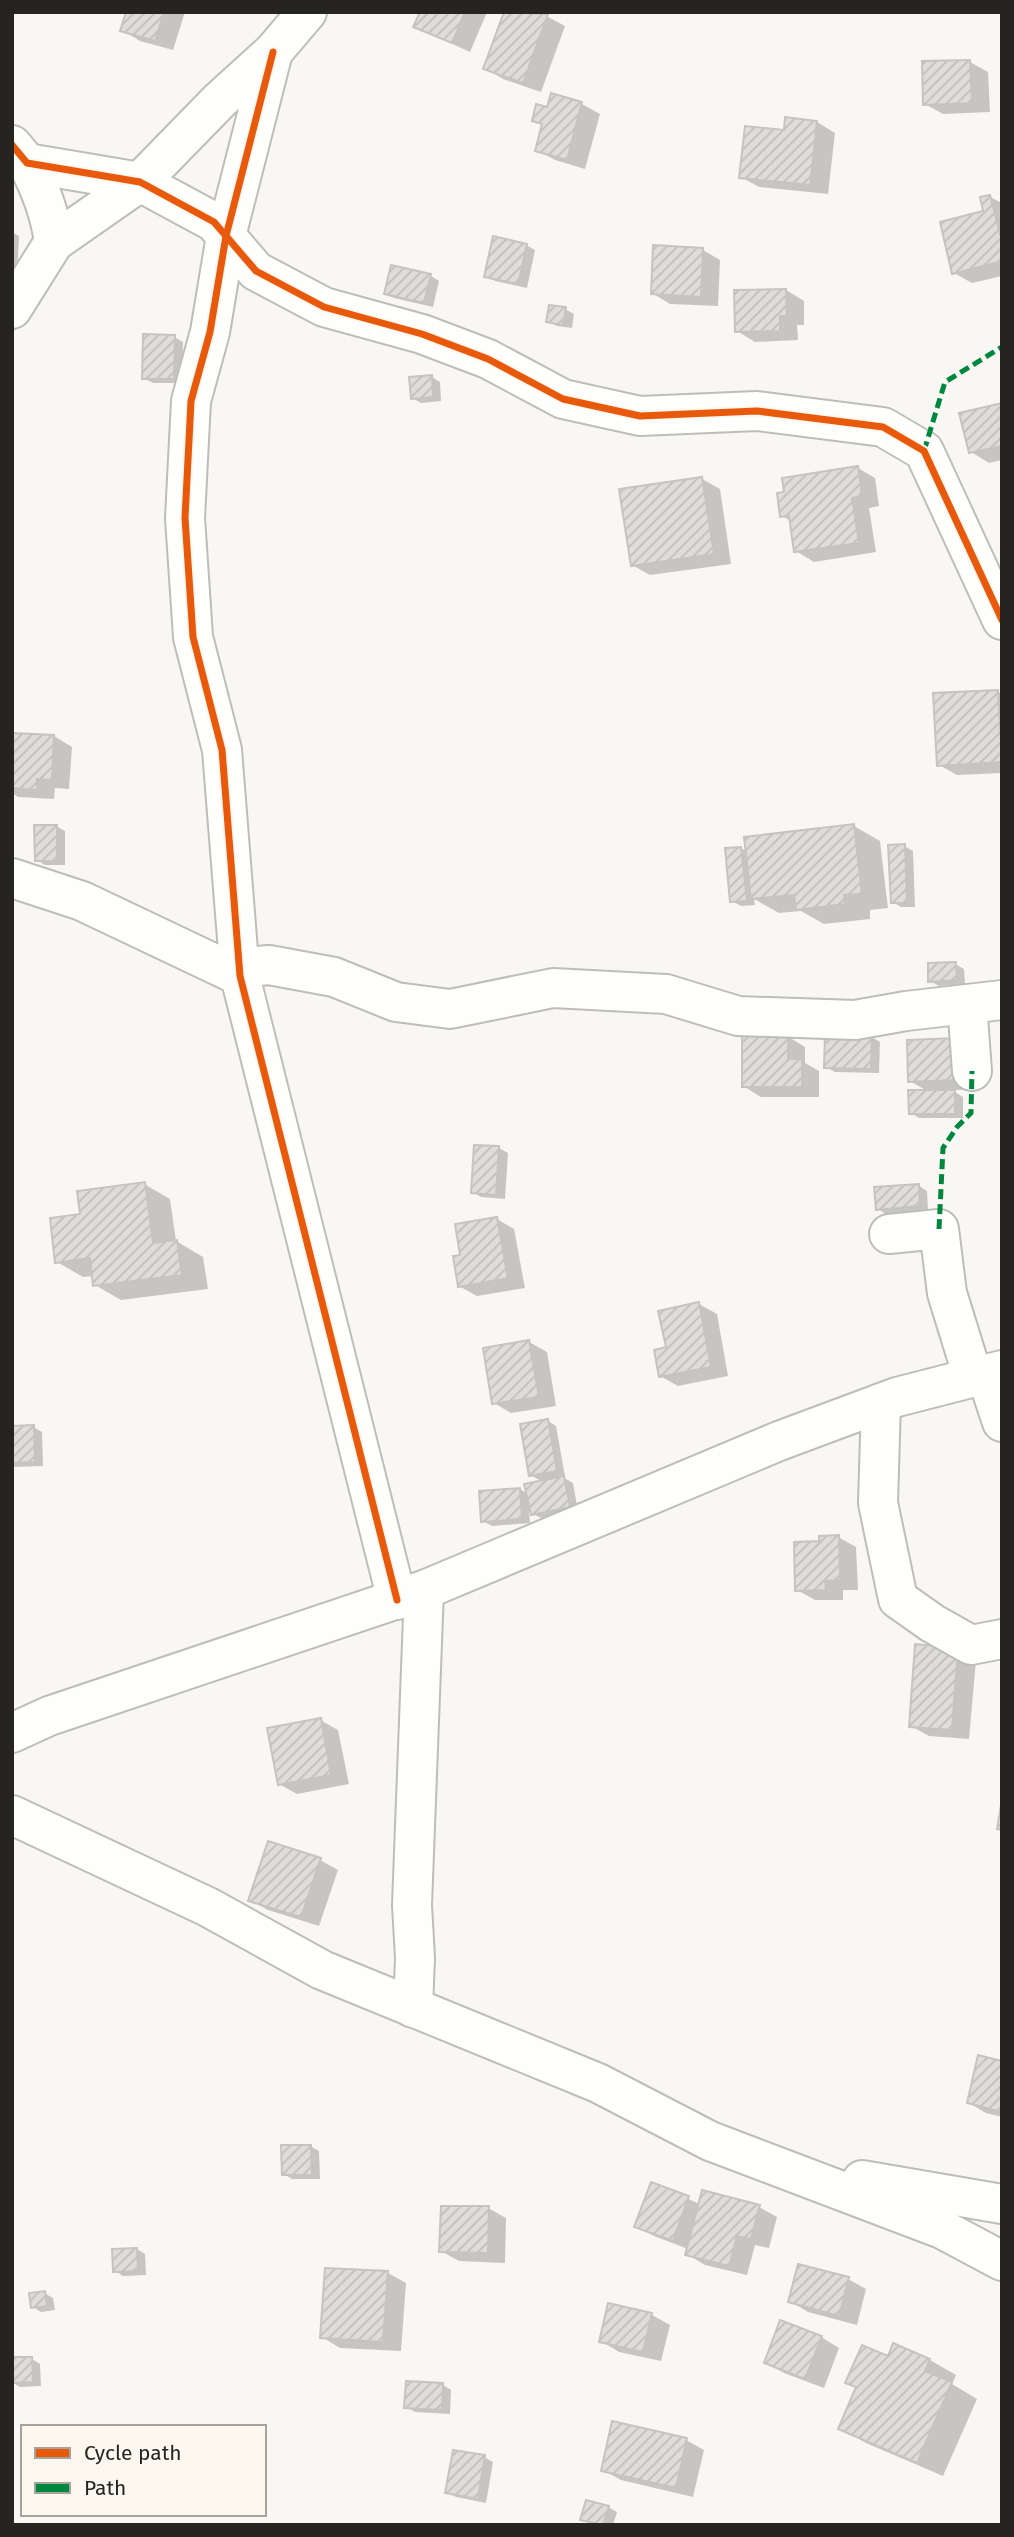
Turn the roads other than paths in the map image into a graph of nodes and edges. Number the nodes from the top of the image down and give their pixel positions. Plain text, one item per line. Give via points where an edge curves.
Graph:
1 (307, 12) edge
2 (273, 52) junction
3 (19, 154) edge
4 (140, 182) junction
5 (226, 236) junction
6 (54, 242) junction
7 (12, 310) edge
8 (1002, 620) edge
9 (12, 878) edge
10 (239, 972) junction
11 (984, 1002) edge
12 (972, 1071) dead end
13 (889, 1234) dead end
14 (987, 1374) edge
15 (881, 1403) junction
16 (1002, 1422) edge
17 (411, 1595) junction
18 (1002, 1639) edge
19 (12, 1733) edge
20 (12, 1815) edge
21 (413, 2008) junction
22 (767, 2163) junction
23 (1002, 2204) edge
24 (1002, 2260) edge

1 - 2 street
2 - 4 street
2 - 5 street
3 - 4 street
3 - 6 street via 41,190
4 - 5 street via 214,222
4 - 6 street
5 - 8 street via 257,271 324,307 422,334 477,355 563,399 640,416 757,411 883,427 924,452
5 - 10 street via 210,332 191,401 185,518 193,637 222,750
6 - 7 street
9 - 10 street via 82,901
10 - 11 street via 269,965 334,977 396,1002 450,1009 553,988 666,994 738,1016 842,1020
10 - 17 street
11 - 12 street
13 - 14 street via 939,1229 947,1293
14 - 15 street
14 - 16 street
15 - 17 street
15 - 18 street via 878,1503 898,1599 971,1644
17 - 19 street via 49,1716
17 - 21 street
20 - 21 street via 208,1907 322,1970
21 - 22 street via 598,2083 710,2141
22 - 23 street
22 - 24 street via 942,2229

